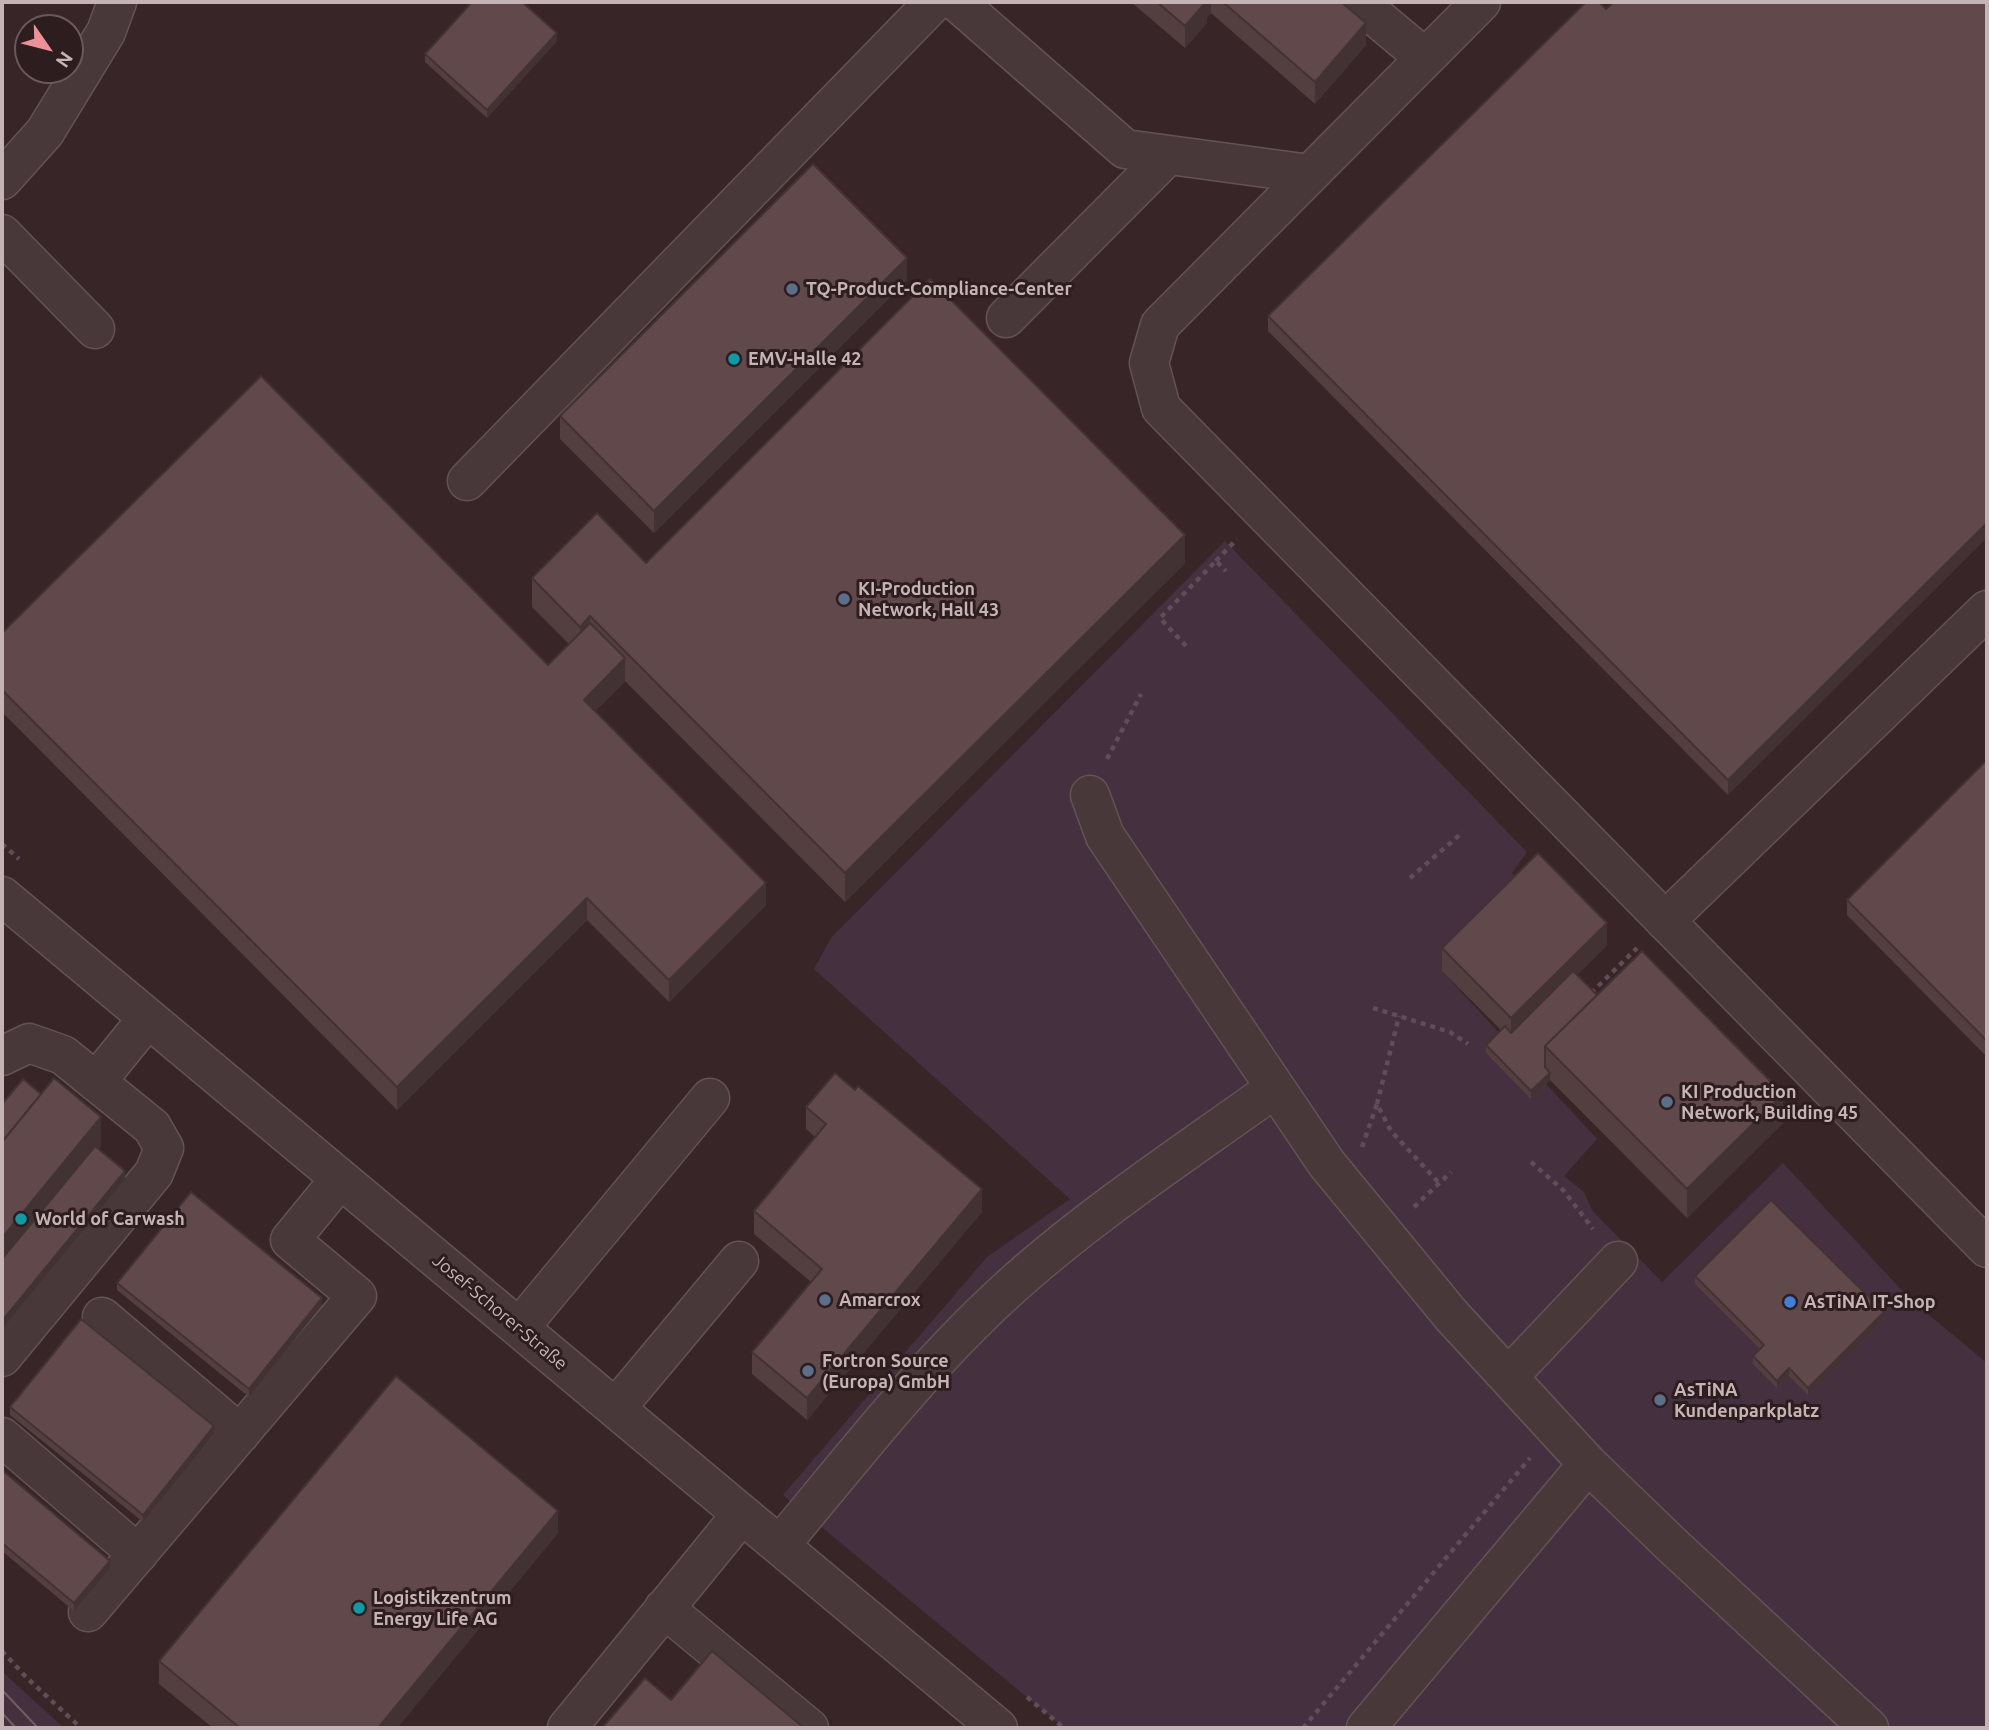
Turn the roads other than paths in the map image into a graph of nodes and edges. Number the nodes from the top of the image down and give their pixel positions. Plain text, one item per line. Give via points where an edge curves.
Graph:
1 (117, 2) edge
2 (934, 2) edge
3 (957, 2) edge
4 (1358, 2) edge
5 (1481, 2) edge
6 (1425, 58) junction
7 (1168, 155) junction
8 (1310, 174) junction
9 (2, 180) edge
10 (2, 234) edge
11 (1006, 318) dead end
12 (95, 329) dead end
13 (467, 481) dead end
14 (1987, 610) edge
15 (1090, 795) road end
16 (2, 896) edge
17 (1665, 920) junction
18 (148, 1018) junction
19 (2, 1056) edge
20 (1275, 1088) junction
21 (710, 1098) dead end
22 (102, 1101) junction
23 (340, 1180) junction
24 (1987, 1248) edge
25 (740, 1261) dead end
26 (1618, 1261) road end
27 (102, 1317) dead end
28 (519, 1328) junction
29 (2, 1357) edge
30 (1508, 1377) junction
31 (615, 1408) junction
32 (240, 1434) junction
33 (2, 1437) edge
34 (1588, 1464) junction
35 (742, 1514) junction
36 (780, 1545) junction
37 (138, 1554) junction
38 (664, 1608) junction
39 (88, 1612) dead end
40 (567, 1728) edge
41 (809, 1728) edge
42 (998, 1728) edge
43 (1366, 1728) edge
44 (1869, 1728) edge

1 - 9 street via 106,32 45,132
2 - 13 street
3 - 7 street via 1125,149
4 - 6 street
5 - 6 street
6 - 8 street
7 - 8 street
7 - 11 street
8 - 17 street via 1160,325 1149,363 1161,408
10 - 12 street
14 - 17 street
15 - 20 street via 1105,836
16 - 18 street, Josef-Schorer-Straße
17 - 24 street
18 - 22 street
18 - 23 street, Josef-Schorer-Straße
19 - 22 street via 29,1043 63,1055
20 - 30 street via 1327,1164
20 - 36 street via 1091,1220 1005,1293 922,1377
21 - 28 street
22 - 29 street via 152,1127 164,1148 153,1173
23 - 28 street, Josef-Schorer-Straße
23 - 32 street via 290,1240 357,1296
25 - 31 street
26 - 30 street
27 - 32 street
28 - 31 street, Josef-Schorer-Straße
30 - 34 street
31 - 35 street, Josef-Schorer-Straße
32 - 37 street
33 - 37 street
34 - 43 street
34 - 44 street
35 - 36 street, Josef-Schorer-Straße
35 - 38 street
36 - 42 street, Josef-Schorer-Straße
37 - 39 street
38 - 40 street
38 - 41 street

